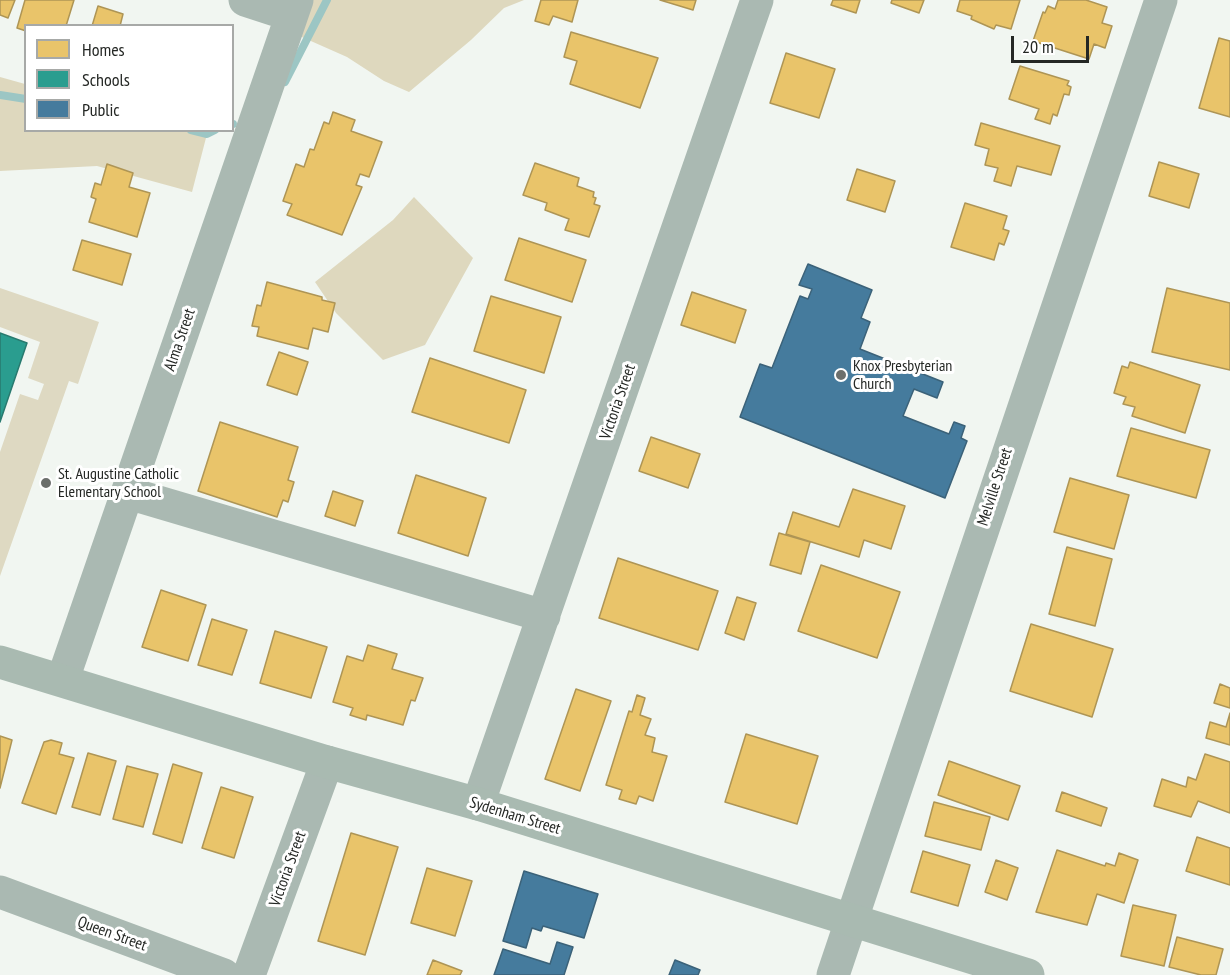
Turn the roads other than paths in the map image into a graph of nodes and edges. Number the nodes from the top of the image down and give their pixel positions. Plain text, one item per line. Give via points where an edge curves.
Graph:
1 (245, 0) edge
2 (757, 0) edge
3 (1161, 0) edge
4 (294, 7) edge
5 (128, 493) junction
6 (544, 616) junction
7 (0, 662) edge
8 (63, 679) junction
9 (327, 762) junction
10 (478, 804) junction
11 (0, 892) edge
12 (851, 922) junction
13 (224, 975) edge
14 (249, 975) edge
15 (832, 975) edge
16 (1028, 975) edge

1 - 4 street
2 - 6 street, Victoria Street
3 - 12 street, Melville Street
4 - 5 street, Alma Street
5 - 6 street
5 - 8 street, Alma Street
6 - 10 street, Victoria Street
7 - 8 main road, Sydenham Street
8 - 9 main road, Sydenham Street
9 - 10 main road, Sydenham Street
9 - 14 street, Victoria Street
10 - 12 main road, Sydenham Street
11 - 13 street, Queen Street
12 - 15 street, Melville Street
12 - 16 main road, Sydenham Street

